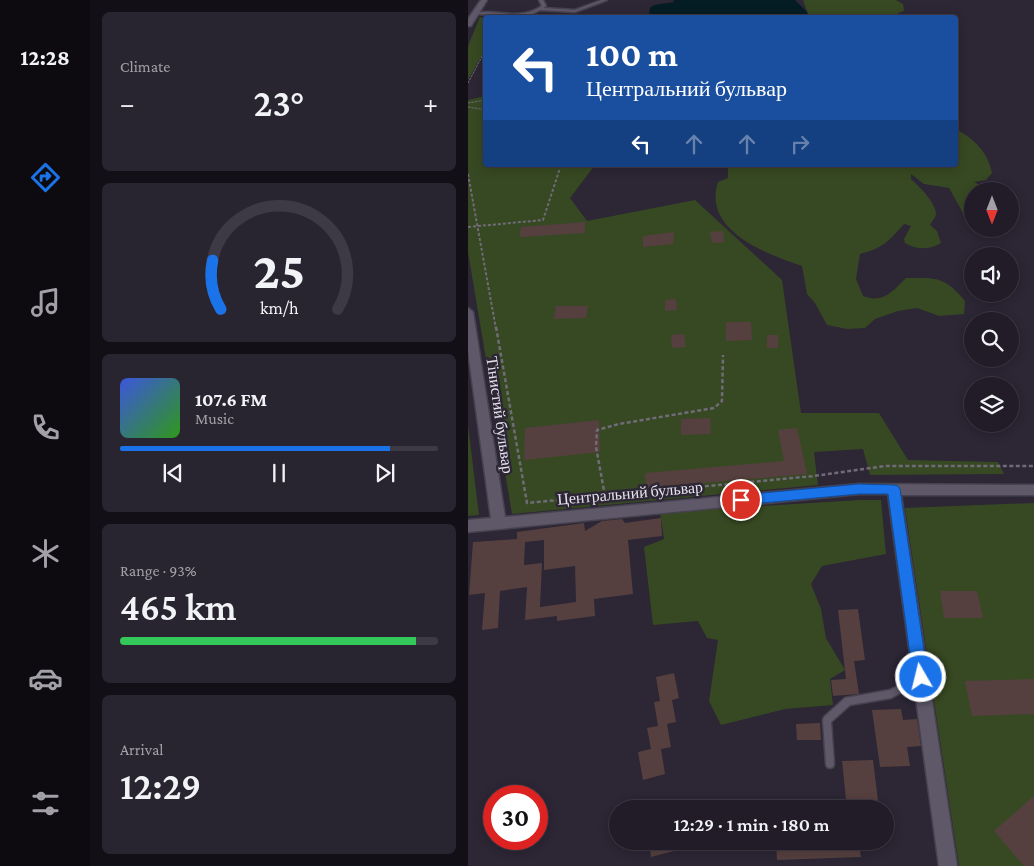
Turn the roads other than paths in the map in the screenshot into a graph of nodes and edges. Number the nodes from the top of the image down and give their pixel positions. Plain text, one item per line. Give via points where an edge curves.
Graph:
1 (484, 0) edge
2 (540, 0) edge
3 (605, 0) edge
4 (540, 9) junction
5 (476, 13) junction
6 (468, 24) edge
7 (468, 312) edge
8 (894, 489) junction
9 (1034, 490) edge
10 (499, 523) junction
11 (468, 526) edge
12 (921, 677) junction
13 (830, 764) dead end
14 (948, 866) edge

1 - 5 street
2 - 4 lane via 544,6
3 - 4 lane via 575,11
4 - 5 lane via 517,15
5 - 6 street
7 - 10 street, Тінистий бульвар
8 - 9 street, Центральний бульвар
8 - 10 street, Центральний бульвар via 859,489
8 - 12 street
10 - 11 street, Центральний бульвар
12 - 13 lane via 890,694 848,701 827,720
12 - 14 street

